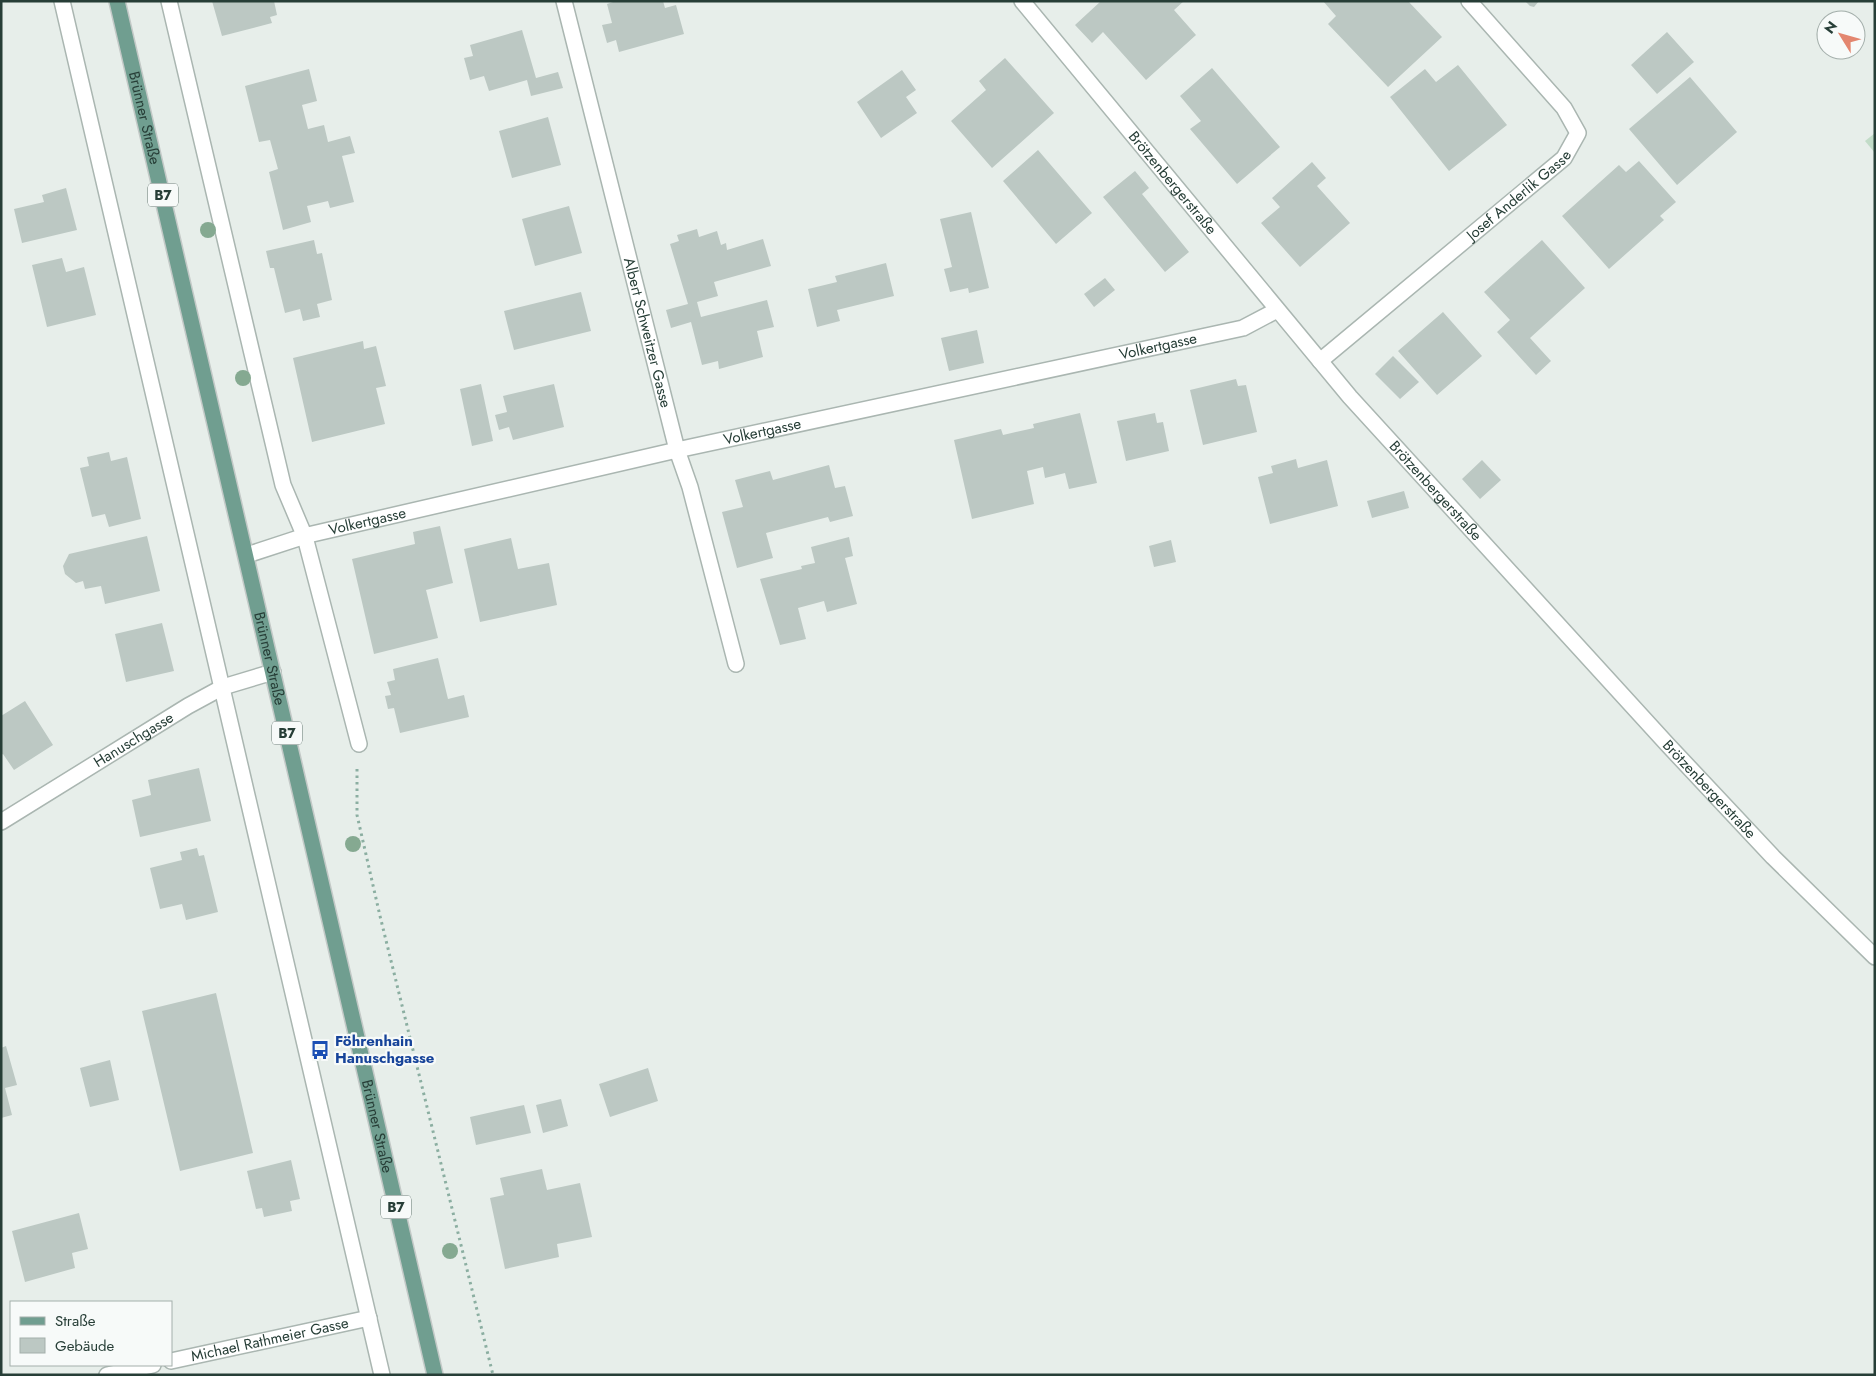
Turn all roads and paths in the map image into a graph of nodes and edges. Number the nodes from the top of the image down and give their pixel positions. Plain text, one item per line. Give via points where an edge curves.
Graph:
1 (62, 1) edge
2 (117, 1) edge
3 (169, 1) edge
4 (564, 1) edge
5 (1022, 1) edge
6 (1469, 1) edge
7 (1276, 310) junction
8 (1320, 361) junction
9 (677, 450) junction
10 (305, 537) junction
11 (247, 555) junction
12 (736, 664) dead end
13 (273, 672) junction
14 (223, 687) junction
15 (359, 744) joint
16 (1, 822) edge
17 (1875, 957) edge
18 (369, 1318) junction
19 (172, 1361) edge
20 (148, 1366) edge
21 (107, 1375) edge
22 (382, 1375) edge
23 (435, 1375) edge
24 (493, 1375) edge

1 - 14 street
2 - 11 main road, Brünner Straße / B7
3 - 10 street via 282,485
4 - 9 street, Albert Schweitzer Gasse
5 - 7 street, Brötzenbergerstraße
6 - 8 street, Josef Anderlik Gasse via 1564,108 1578,132 1564,158
7 - 8 street, Brötzenbergerstraße
7 - 9 street, Volkertgasse via 1243,328
8 - 17 street, Brötzenbergerstraße via 1667,744
9 - 10 street, Volkertgasse
9 - 12 street, Albert Schweitzer Gasse
10 - 11 street, Volkertgasse
10 - 15 street
11 - 13 main road, Brünner Straße / B7
13 - 14 street, Hanuschgasse
13 - 23 main road, Brünner Straße / B7
14 - 16 street, Hanuschgasse
14 - 18 street
15 - 24 path via 357,815
18 - 19 street, Michael Rathmeier Gasse
18 - 22 street
20 - 21 street

